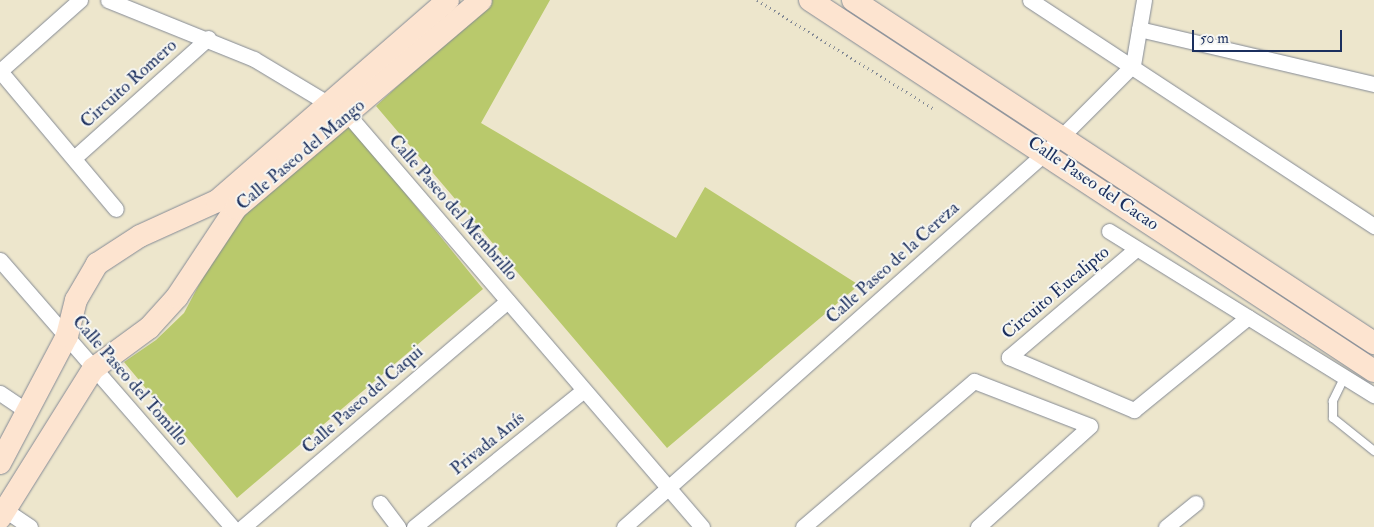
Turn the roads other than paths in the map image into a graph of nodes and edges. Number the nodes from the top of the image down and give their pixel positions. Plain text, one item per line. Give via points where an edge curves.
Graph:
1 (80, 0) edge
2 (108, 0) edge
3 (448, 0) edge
4 (480, 0) edge
5 (810, 0) edge
6 (853, 0) edge
7 (1030, 0) edge
8 (1144, 0) edge
9 (1139, 29) junction
10 (208, 38) junction
11 (1133, 66) junction
12 (0, 71) edge
13 (1374, 84) edge
14 (341, 109) junction
15 (1053, 145) junction
16 (74, 158) junction
17 (116, 209) dead end
18 (1374, 226) edge
19 (1109, 231) dead end
20 (1136, 249) junction
21 (0, 260) edge
22 (508, 301) junction
23 (1248, 317) junction
24 (66, 336) junction
25 (1374, 344) edge
26 (93, 368) junction
27 (1374, 371) edge
28 (1345, 376) junction
29 (584, 390) junction
30 (0, 393) edge
31 (1374, 395) edge
32 (28, 412) junction
33 (1374, 450) edge
34 (0, 463) edge
35 (669, 488) junction
36 (1196, 502) dead end
37 (380, 503) dead end
38 (2, 514) edge
39 (30, 527) edge
40 (232, 527) edge
41 (243, 527) edge
42 (398, 527) edge
43 (414, 527) edge
44 (624, 527) edge
45 (702, 527) edge
46 (803, 527) edge
47 (978, 527) edge
48 (1166, 527) edge

1 - 12 street
2 - 10 street, Calle Paseo del Membrillo
3 - 14 street, Calle Paseo del Mango
4 - 14 street, Calle Paseo del Mango
5 - 15 street, Calle Paseo del Cacao
6 - 15 street, Calle Paseo del Cacao
7 - 11 street
8 - 9 street
9 - 11 street
9 - 13 street
10 - 14 street, Calle Paseo del Membrillo
10 - 16 street, Circuito Romero
11 - 15 street, Calle Paseo de la Cereza
11 - 18 street
12 - 16 street
14 - 22 street, Calle Paseo del Membrillo
14 - 24 street, Calle Paseo del Mango via 218,201 132,240 97,264 76,300
14 - 26 street, Calle Paseo del Mango via 236,208 177,298 150,328
15 - 25 street, Calle Paseo del Cacao
15 - 27 street, Calle Paseo del Cacao
15 - 35 street, Calle Paseo de la Cereza
16 - 17 street
19 - 20 street, Calle Paseo del Cacao
20 - 23 street, Calle Paseo del Cacao
20 - 23 street, Circuito Eucalipto via 1009,357 1134,410
21 - 24 street, Calle Paseo del Tomillo
22 - 29 street, Calle Paseo del Membrillo
22 - 41 street, Calle Paseo del Caqui
23 - 28 street, Calle Paseo del Cacao
24 - 26 street, Calle Paseo del Tomillo
24 - 32 street, Calle Paseo del Mango
26 - 38 street, Calle Paseo del Mango
26 - 40 street, Calle Paseo del Tomillo
28 - 31 street, Calle Paseo del Cacao
28 - 33 lane via 1333,401 1333,418
29 - 35 street, Calle Paseo del Membrillo
29 - 43 street, Privada Anís
30 - 32 street
32 - 34 street, Calle Paseo del Mango
35 - 44 street, Calle Paseo de la Cereza
35 - 45 street, Calle Paseo del Membrillo
36 - 48 street
37 - 42 street
38 - 39 street
46 - 47 street via 974,381 1090,426

